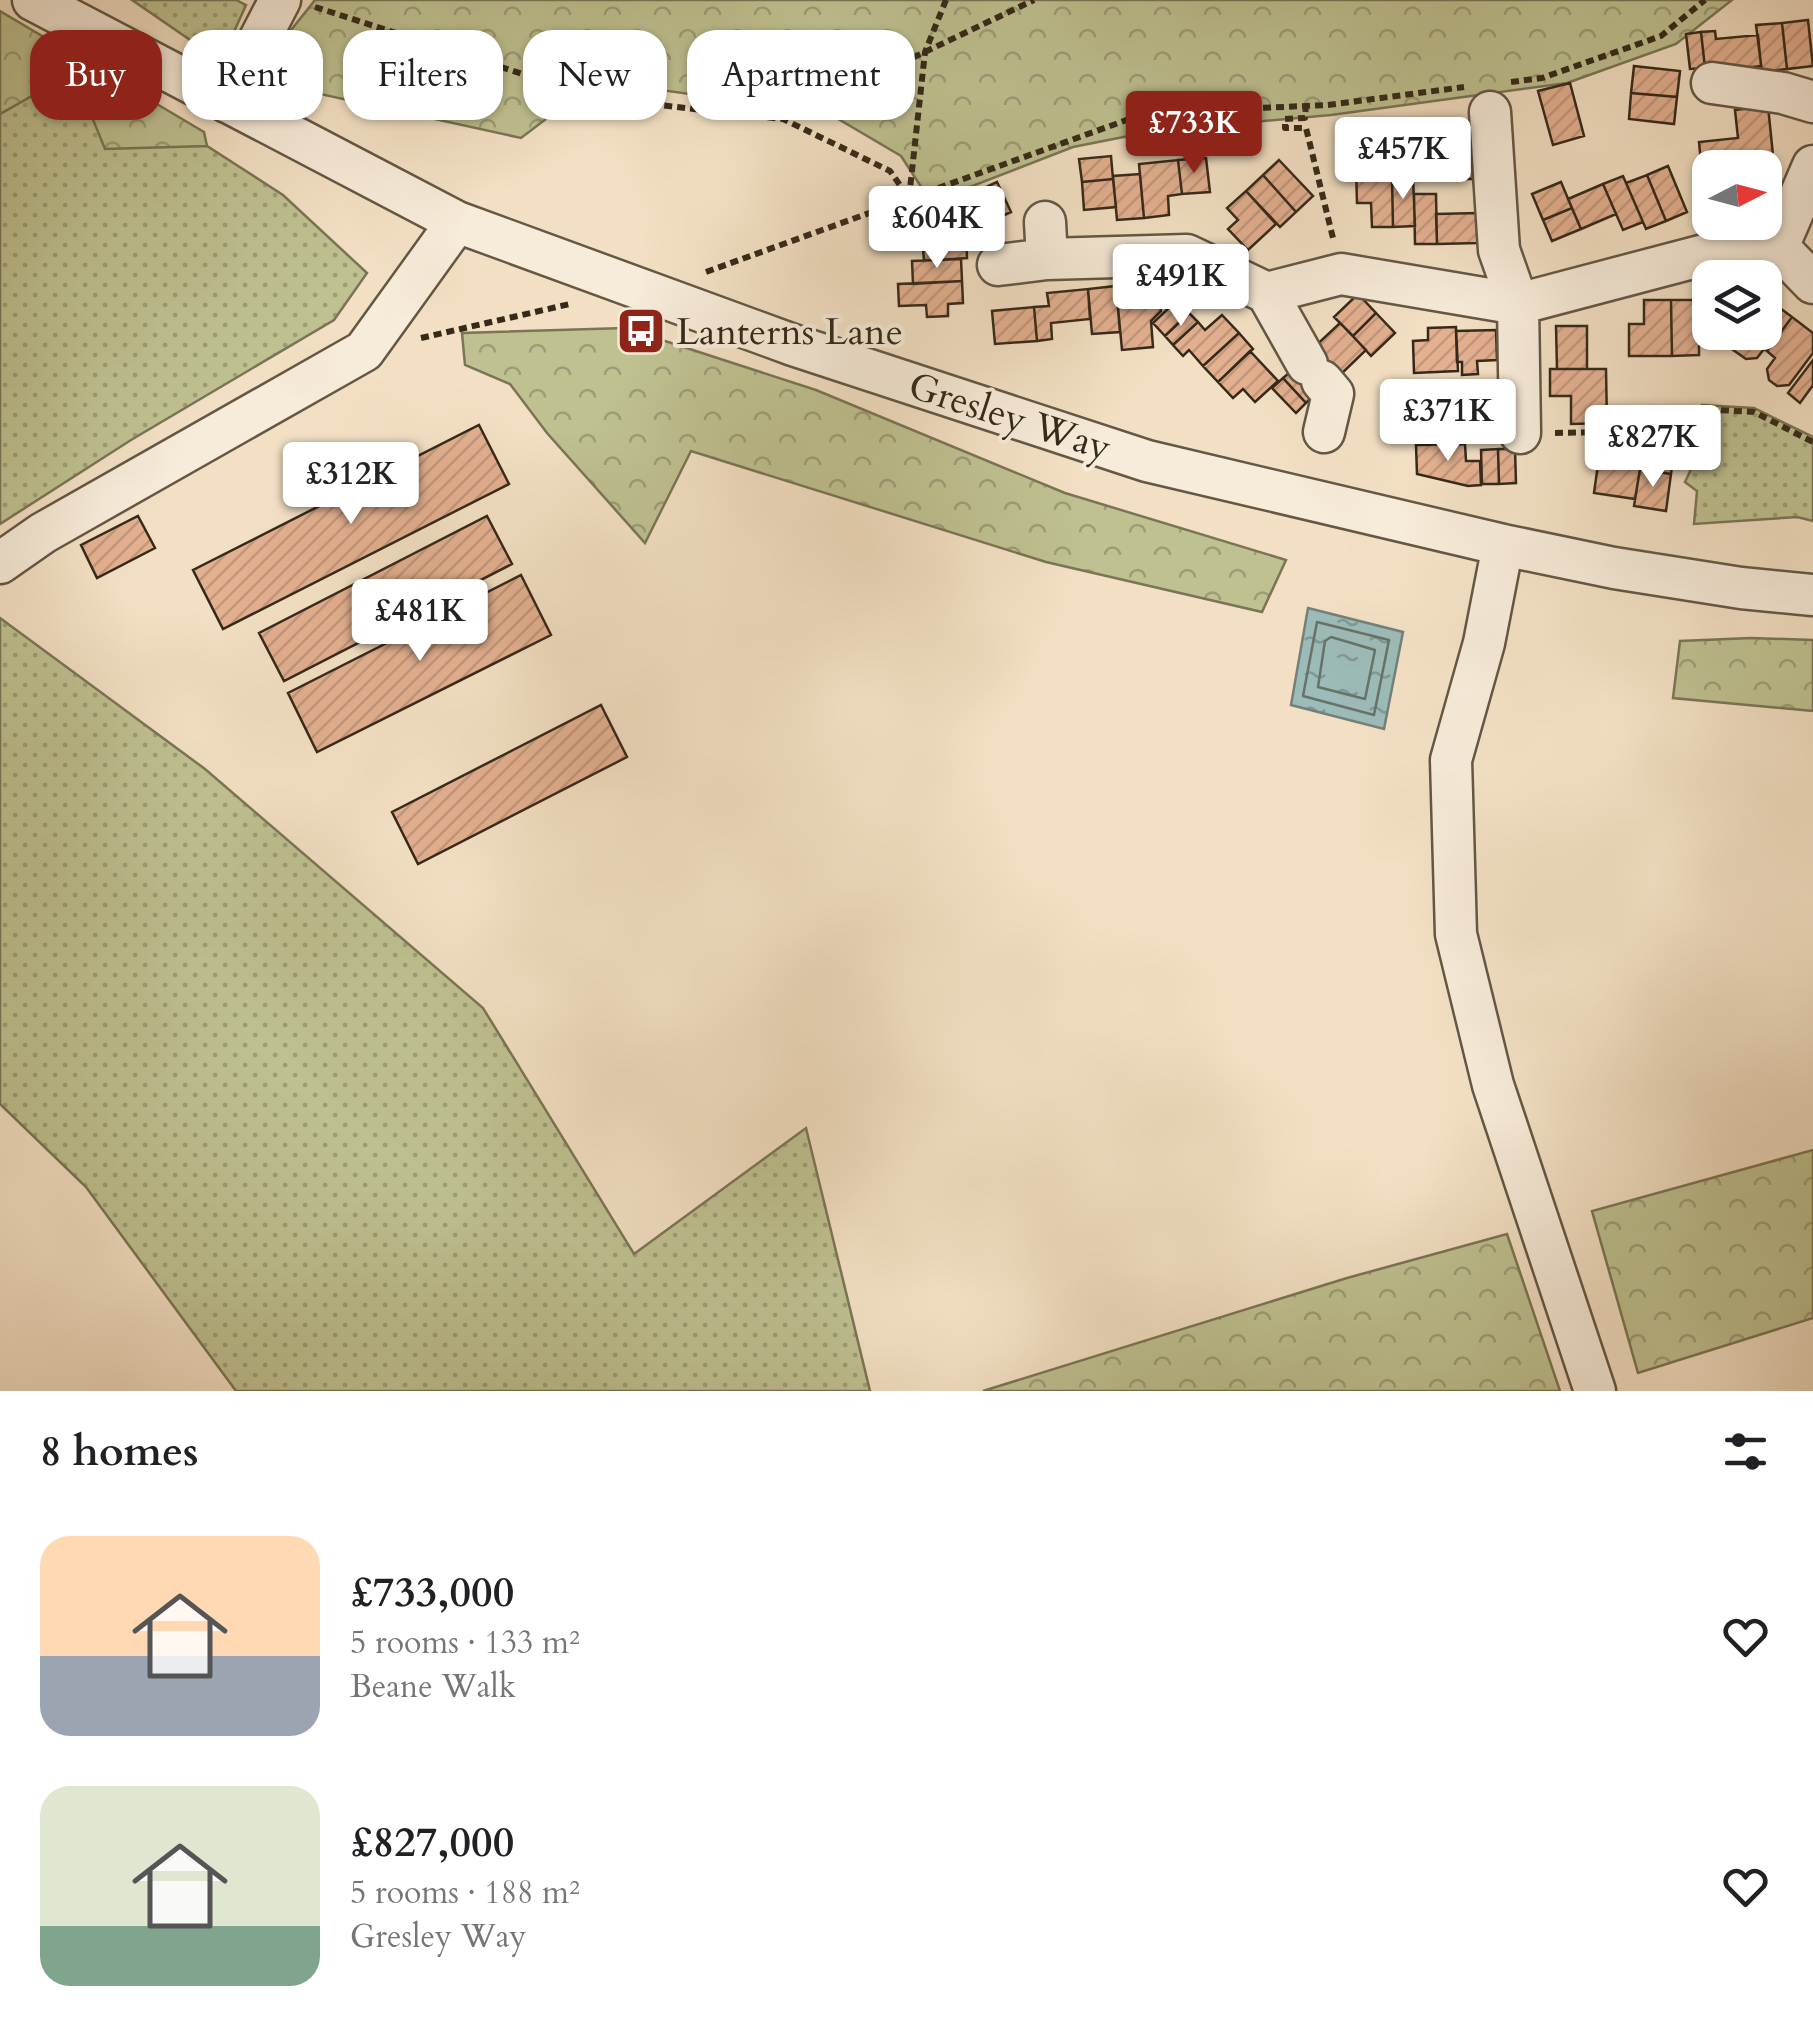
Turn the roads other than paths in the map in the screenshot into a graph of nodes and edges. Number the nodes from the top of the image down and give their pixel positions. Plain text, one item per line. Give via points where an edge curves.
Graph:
1 (33, 0) edge
2 (279, 2) edge
3 (264, 30) edge
4 (182, 78) edge
5 (1712, 84) dead end
6 (1492, 93) road end
7 (1813, 102) edge
8 (262, 120) edge
9 (1813, 166) edge
10 (457, 222) junction
11 (1778, 248) junction
12 (998, 265) dead end
13 (1813, 283) edge
14 (1267, 293) junction
15 (1518, 304) junction
16 (1324, 432) dead end
17 (1520, 433) road end
18 (1503, 545) junction
19 (0, 563) edge
20 (1813, 595) edge
21 (1595, 1391) edge

1 - 4 street, Gresley Way
2 - 3 street
5 - 7 street
6 - 15 street via 1498,250
8 - 10 street, Gresley Way
9 - 11 street
10 - 18 street, Gresley Way via 794,345 1147,461
10 - 19 street via 364,352
11 - 13 street
11 - 15 street via 1704,254
12 - 14 street via 1046,240 1187,255
14 - 15 street via 1341,274
14 - 16 street via 1332,394
15 - 17 street
18 - 20 street, Gresley Way
18 - 21 street via 1451,760 1456,934 1493,1086

